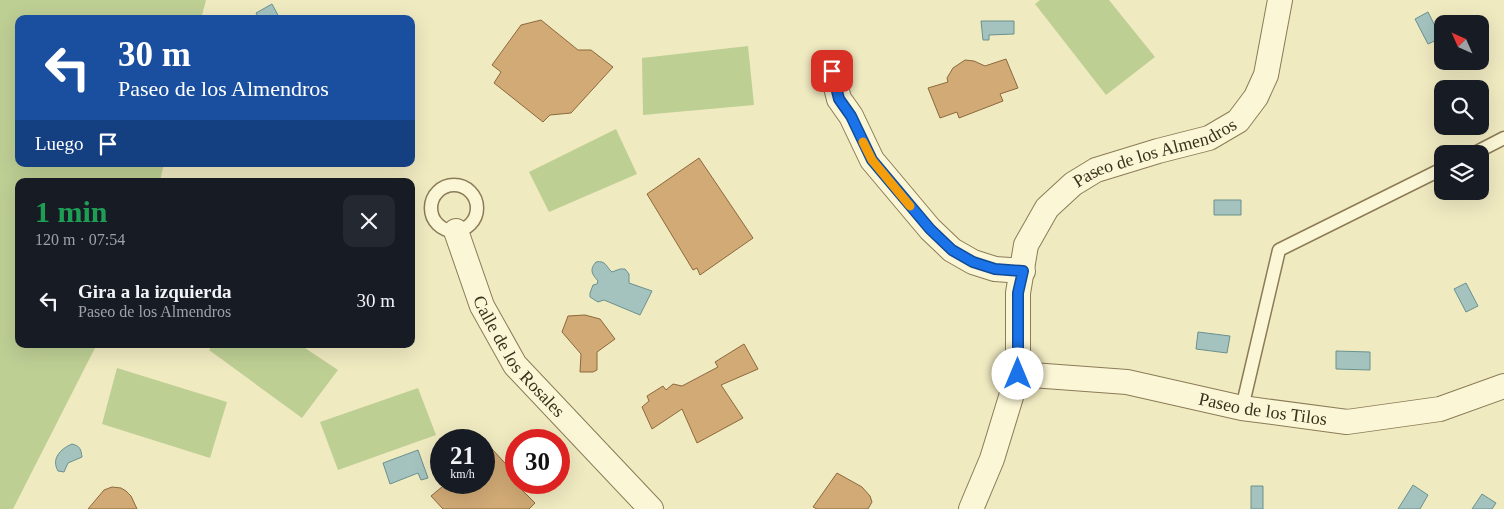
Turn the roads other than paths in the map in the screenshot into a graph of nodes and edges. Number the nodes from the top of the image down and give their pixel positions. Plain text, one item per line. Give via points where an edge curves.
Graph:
1 (1280, 0) edge
2 (832, 71) dead end
3 (1504, 138) edge
4 (1489, 146) edge
5 (1434, 173) edge
6 (456, 232) dead end
7 (1023, 271) junction
8 (1018, 374) junction
9 (1504, 386) edge
10 (1242, 408) junction
11 (651, 509) edge
12 (971, 509) edge

1 - 7 street, Paseo de los Almendros via 1266,75 1256,97 1238,121 1209,138 1096,170 1073,184 1047,208 1026,245
2 - 7 street via 839,99 872,160 930,229 952,250 973,262 995,269
3 - 4 lane
5 - 10 lane via 1279,250
6 - 11 street, Calle de los Rosales via 482,306 515,364
7 - 8 street, Paseo de los Almendros via 1018,293
8 - 10 street, Paseo de los Tilos via 1127,382
8 - 12 street, Paseo de los Almendros via 992,459
9 - 10 street, Paseo de los Tilos via 1440,409 1347,422

